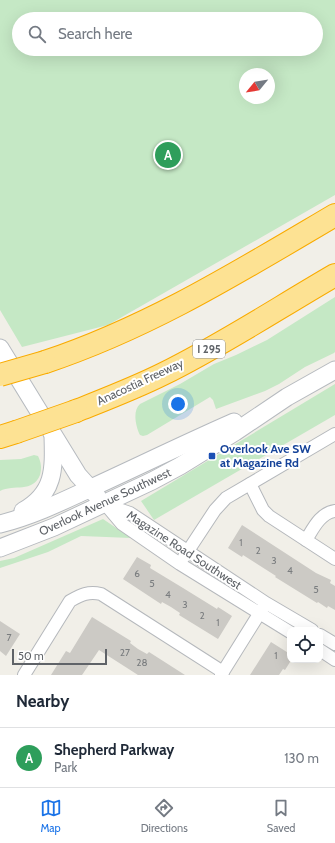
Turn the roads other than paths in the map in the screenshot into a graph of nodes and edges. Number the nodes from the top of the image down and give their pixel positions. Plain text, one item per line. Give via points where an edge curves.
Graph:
1 (335, 215) edge
2 (335, 274) edge
3 (0, 348) edge
4 (335, 370) edge
5 (0, 375) edge
6 (287, 397) junction
7 (8, 434) edge
8 (335, 434) edge
9 (53, 436) junction
10 (250, 484) junction
11 (90, 489) junction
12 (104, 504) junction
13 (335, 511) edge
14 (2, 523) edge
15 (306, 540) junction
16 (0, 548) edge
17 (188, 552) junction
18 (335, 559) edge
19 (180, 564) junction
20 (263, 608) junction
21 (305, 627) edge
22 (287, 629) edge
23 (323, 637) edge
24 (335, 644) edge
25 (323, 652) edge
26 (335, 660) edge
27 (222, 673) edge
28 (24, 675) edge

1 - 5 highway, bridge via 176,307 110,338 45,362
2 - 7 highway, Anacostia Freeway / I 295, bridge via 164,374 76,411
3 - 9 street
4 - 6 street, Overlook Avenue Southwest
6 - 11 street, Overlook Avenue Southwest
6 - 12 street, Overlook Avenue Southwest via 180,466
8 - 10 street
9 - 11 street
9 - 14 street via 54,466 50,484 32,505
10 - 15 street via 266,513
10 - 17 street via 220,504
11 - 12 street
11 - 14 street, Overlook Avenue Southwest via 32,514
12 - 16 street, Overlook Avenue Southwest
12 - 17 street, Magazine Road Southwest via 130,513
12 - 19 street, Magazine Road Southwest via 121,524
13 - 15 street via 320,519
15 - 18 street
17 - 19 street
17 - 20 street, Magazine Road Southwest
19 - 20 street, Magazine Road Southwest
20 - 21 street, Magazine Road Southwest
20 - 22 street, Magazine Road Southwest
20 - 27 street
23 - 24 street
25 - 26 street
27 - 28 street via 100,594 90,593 82,594 70,601

